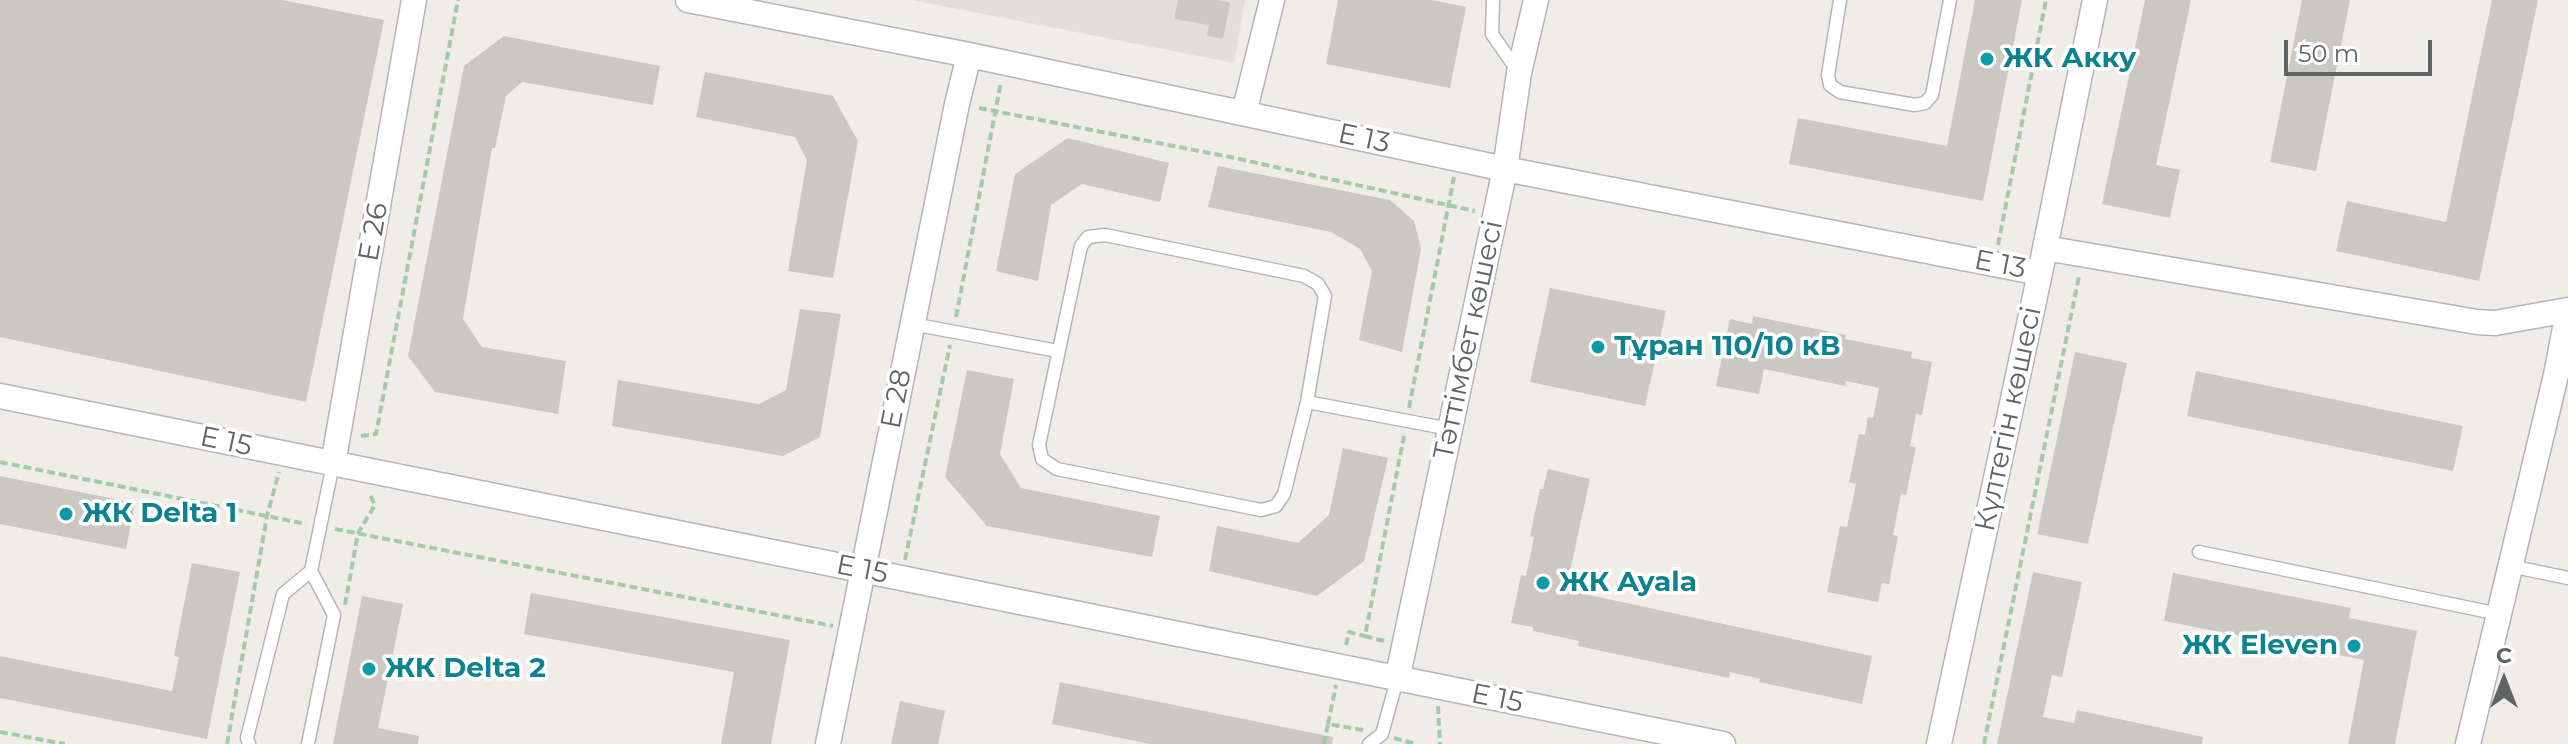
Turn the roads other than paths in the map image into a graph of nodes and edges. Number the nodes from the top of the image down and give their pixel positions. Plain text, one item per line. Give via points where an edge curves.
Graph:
1 (414, 0) edge
2 (688, 0) edge
3 (1272, 0) edge
4 (1493, 0) edge
5 (1536, 0) edge
6 (1840, 0) edge
7 (1950, 0) edge
8 (2095, 0) edge
9 (969, 55) junction
10 (1519, 73) junction
11 (1244, 113) junction
12 (1505, 169) junction
13 (2045, 248) junction
14 (2040, 273) junction
15 (2568, 311) edge
16 (912, 324) junction
17 (1058, 351) junction
18 (2562, 377) edge
19 (0, 396) edge
20 (1307, 402) junction
21 (1450, 429) junction
22 (344, 466) junction
23 (2199, 552) dead end
24 (2510, 566) junction
25 (863, 570) junction
26 (311, 571) junction
27 (2568, 578) edge
28 (2499, 614) junction
29 (1397, 680) junction
30 (1384, 739) edge
31 (249, 744) edge
32 (308, 744) edge
33 (828, 744) edge
34 (1369, 744) edge
35 (1723, 744) edge
36 (1939, 744) edge
37 (2468, 744) edge

1 - 22 street, E 26
2 - 9 street, E 13
3 - 11 street
4 - 10 lane via 1492,34
5 - 10 street, Тәттімбет көшесі
6 - 7 lane via 1830,85 1840,92 1915,105 1932,95
8 - 13 street, Күлтегін көшесі
9 - 11 street, E 13
9 - 16 street, E 28
10 - 12 street, Тәттімбет көшесі
11 - 12 street, E 13
12 - 14 street, E 13
12 - 21 street, Тәттімбет көшесі
13 - 14 street, Күлтегін көшесі
13 - 15 street via 2477,322
14 - 36 street, Күлтегін көшесі
15 - 18 street
16 - 17 lane
16 - 25 street, E 28
17 - 20 lane via 1039,445 1042,459 1057,469 1261,510 1276,506 1284,494
17 - 20 lane via 1081,246 1088,237 1121,238 1304,276 1318,284 1325,296
18 - 24 street
19 - 22 street, E 15
20 - 21 lane
21 - 29 street, Тәттімбет көшесі
22 - 25 street, E 15
22 - 26 lane via 320,527
23 - 28 lane
24 - 27 lane
24 - 28 street
25 - 29 street, E 15
25 - 33 street, E 28
26 - 31 lane via 283,594
26 - 32 lane via 334,615
28 - 37 street
29 - 30 lane
29 - 35 street, E 15
30 - 34 lane

